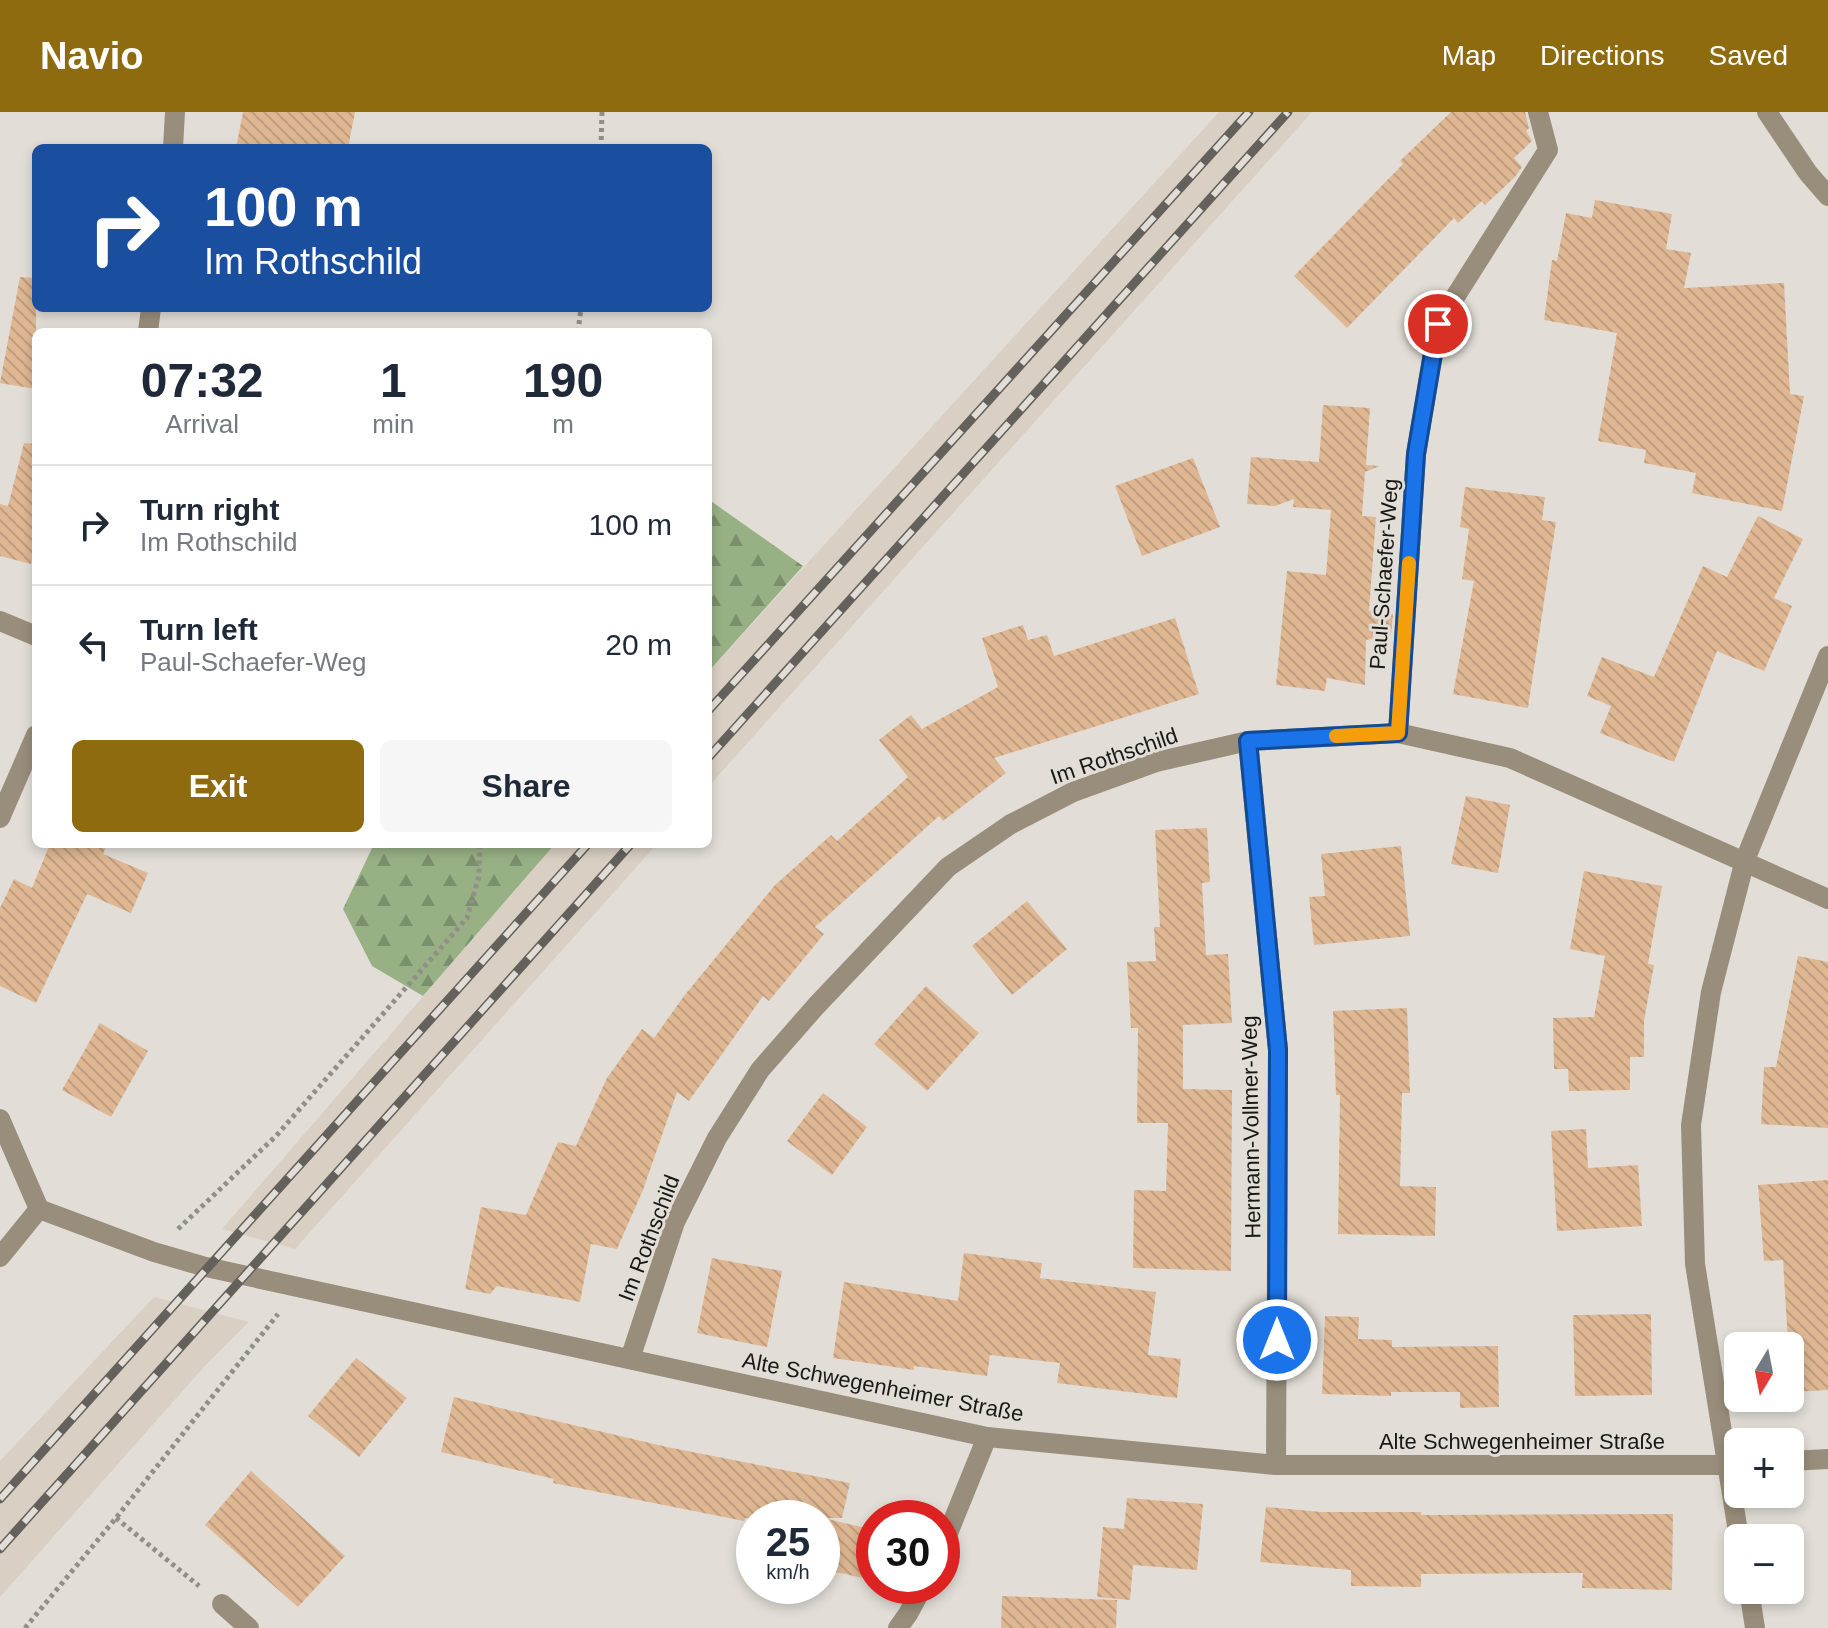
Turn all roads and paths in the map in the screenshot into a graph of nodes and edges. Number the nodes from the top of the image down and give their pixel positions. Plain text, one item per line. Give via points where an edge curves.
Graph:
1 (175, 112) edge
2 (602, 112) edge
3 (1538, 112) edge
4 (1767, 112) edge
5 (173, 144) edge
6 (601, 144) edge
7 (1828, 196) edge
8 (0, 621) edge
9 (32, 634) edge
10 (1828, 656) edge
11 (1398, 733) junction
12 (1248, 741) junction
13 (32, 744) edge
14 (0, 818) edge
15 (480, 848) edge
16 (1745, 860) junction
17 (1828, 899) edge
18 (0, 1119) edge
19 (39, 1209) junction
20 (154, 1252) junction
21 (0, 1257) edge
22 (299, 1288) junction
23 (630, 1359) junction
24 (1725, 1428) edge
25 (987, 1437) junction
26 (1828, 1459) edge
27 (1804, 1460) edge
28 (1276, 1465) junction
29 (1724, 1465) edge
30 (960, 1504) edge
31 (116, 1518) junction
32 (222, 1604) joint
33 (913, 1604) edge
34 (1751, 1604) edge
35 (25, 1628) edge
36 (249, 1628) edge
37 (898, 1628) edge
38 (1755, 1628) edge

1 - 5 street
2 - 6 path
3 - 11 street, Paul-Schaefer-Weg via 1548,150 1438,324 1416,454
4 - 7 street
8 - 9 street
10 - 16 street
11 - 12 street, Im Rothschild
11 - 16 street, Im Rothschild via 1510,758
12 - 23 street, Im Rothschild via 1156,762 1073,792 1011,824 948,867 760,1070 717,1138 675,1222
12 - 28 street, Hermann-Vollmer-Weg via 1278,1050
13 - 14 street
15 - 20 path via 479,876 467,918 276,1136
16 - 17 street, Im Rothschild
16 - 24 street via 1711,992 1691,1125 1695,1264
18 - 19 street
19 - 20 street, Alte Schwegenheimer Straße
19 - 21 street
20 - 22 street, Alte Schwegenheimer Straße
22 - 23 street, Alte Schwegenheimer Straße
22 - 31 path
23 - 25 street, Alte Schwegenheimer Straße
25 - 28 street, Alte Schwegenheimer Straße
25 - 30 street
26 - 27 street
28 - 29 street, Alte Schwegenheimer Straße
31 - 32 path
31 - 35 path
32 - 36 street
33 - 37 street
34 - 38 street

